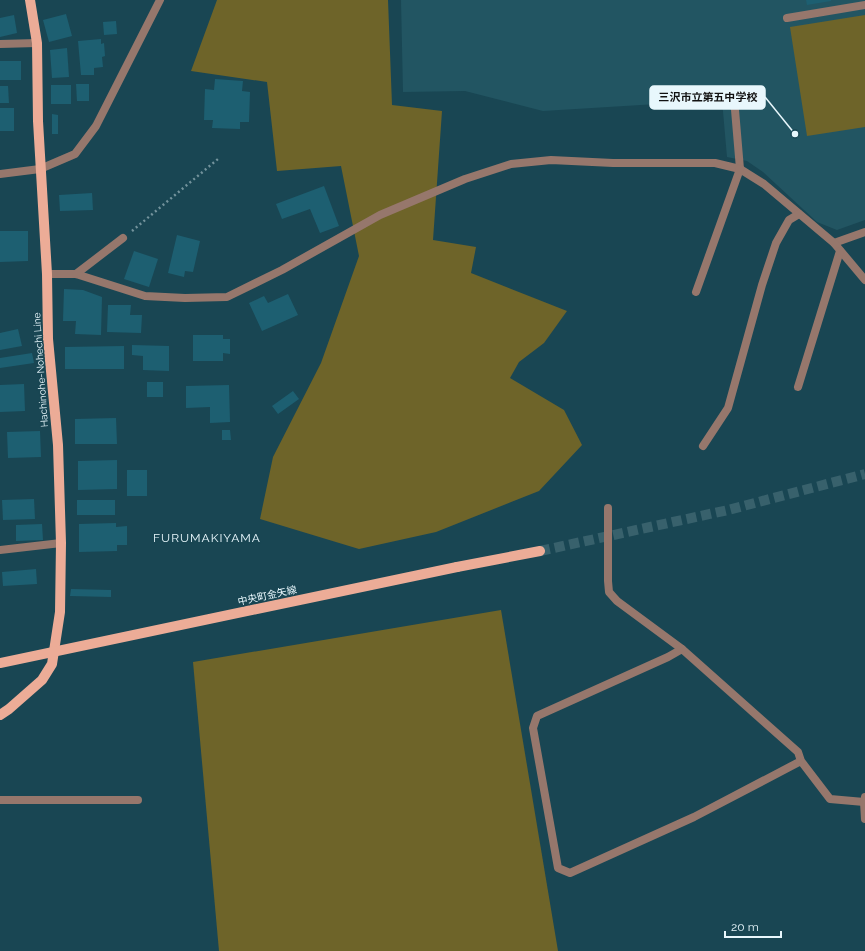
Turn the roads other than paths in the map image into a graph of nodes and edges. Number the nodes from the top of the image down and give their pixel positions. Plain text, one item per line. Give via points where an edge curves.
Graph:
1 (30, 0) edge
2 (160, 0) edge
3 (865, 6) edge
4 (787, 18) dead end
5 (37, 43) junction
6 (0, 44) edge
7 (734, 98) dead end
8 (40, 169) junction
9 (740, 169) junction
10 (0, 174) edge
11 (799, 214) junction
12 (865, 232) edge
13 (123, 238) road end
14 (834, 243) junction
15 (840, 251) junction
16 (47, 274) junction
17 (76, 274) junction
18 (865, 280) edge
19 (696, 292) dead end
20 (798, 387) dead end
21 (703, 446) dead end
22 (608, 508) dead end
23 (61, 543) junction
24 (0, 550) edge
25 (540, 551) tunnel mouth
26 (682, 648) junction
27 (0, 663) edge
28 (0, 715) edge
29 (801, 761) junction
30 (864, 799) edge
31 (0, 800) edge
32 (138, 800) dead end
33 (865, 820) edge

1 - 5 main road, Hachinohe-Nohechi Line
2 - 8 street via 96,126 75,154
3 - 4 street
5 - 6 street
5 - 8 main road, Hachinohe-Nohechi Line
7 - 9 street
8 - 10 street
8 - 16 main road, Hachinohe-Nohechi Line
9 - 11 street via 764,184
9 - 17 street via 714,163 551,160 511,164 465,179 380,215 282,270 227,297 145,296
9 - 19 street
11 - 14 street
11 - 21 street via 789,220 776,243 728,408
12 - 14 street
13 - 17 street
14 - 15 street
15 - 18 street
15 - 20 street
16 - 17 street
16 - 23 main road, Hachinohe-Nohechi Line via 48,339 58,445
22 - 26 street via 609,592 617,601
23 - 24 street
23 - 28 main road, Hachinohe-Nohechi Line via 60,612 52,664 42,680
25 - 27 main road, 中央町金矢線, bridge
26 - 29 street via 798,752
26 - 29 street via 668,657 537,716 534,728 558,868 570,873 694,817
29 - 30 street via 830,799
30 - 33 street
31 - 32 street

